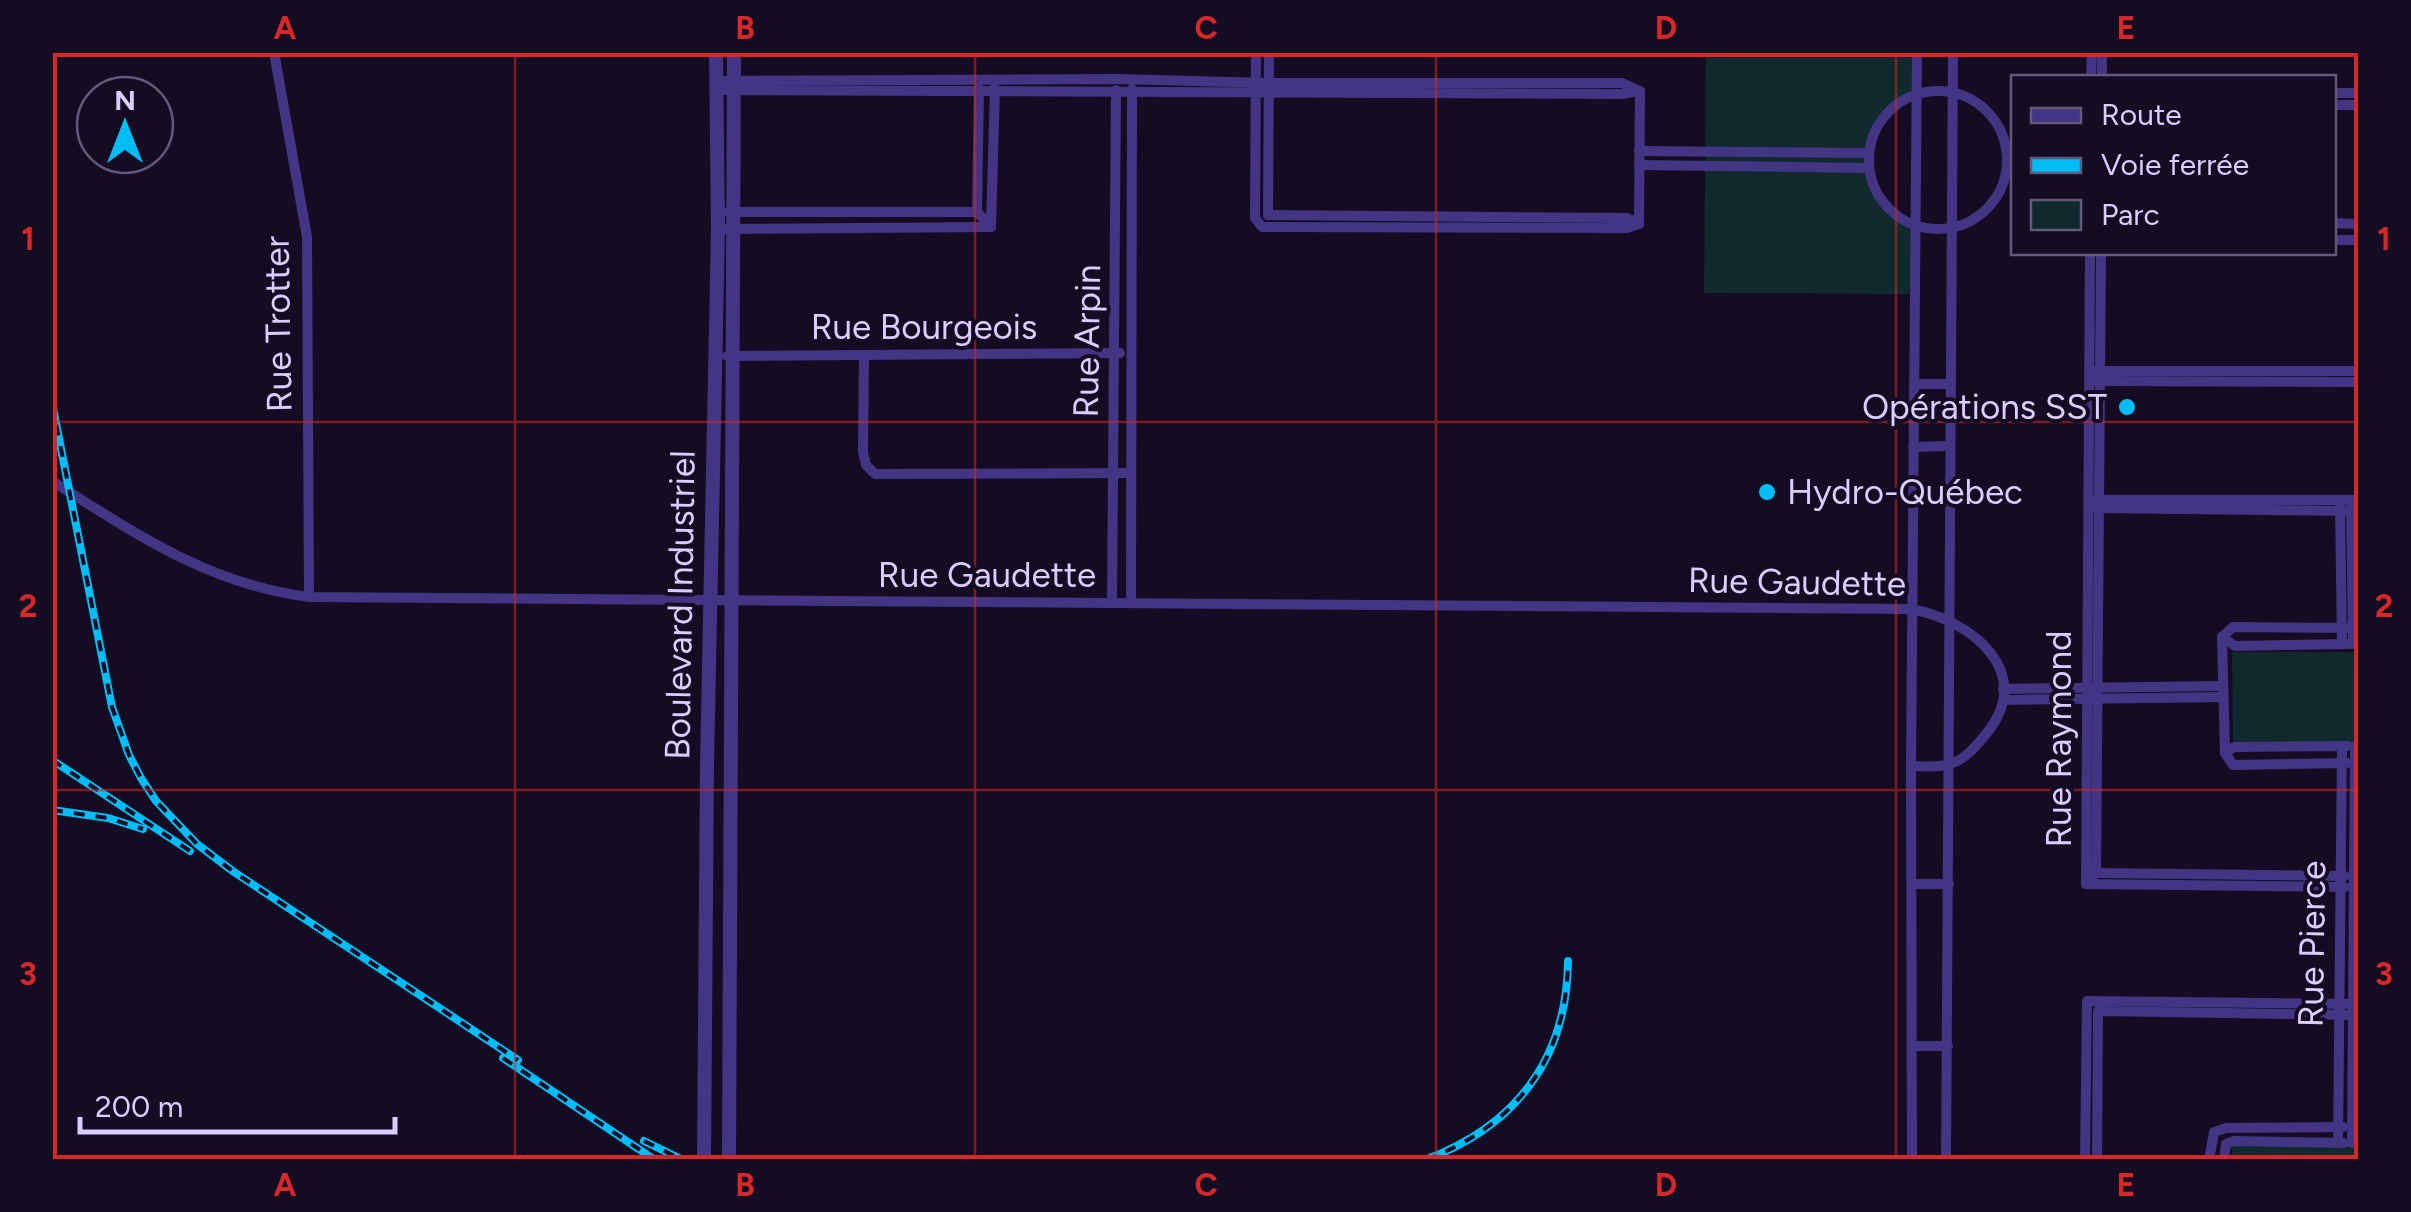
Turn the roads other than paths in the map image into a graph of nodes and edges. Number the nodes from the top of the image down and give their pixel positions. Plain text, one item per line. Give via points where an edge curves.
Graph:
1 (274, 52) edge
2 (716, 52) edge
3 (734, 52) edge
4 (1256, 52) edge
5 (1269, 52) edge
6 (1917, 52) edge
7 (1952, 52) edge
8 (996, 79) junction
9 (1116, 79) junction
10 (1132, 79) junction
11 (735, 85) junction
12 (979, 85) junction
13 (717, 86) junction
14 (1256, 89) junction
15 (1269, 89) junction
16 (995, 92) junction
17 (1116, 92) junction
18 (1132, 92) junction
19 (1953, 92) junction
20 (1918, 93) junction
21 (1639, 150) junction
22 (1800, 152) junction
23 (1868, 153) junction
24 (2010, 154) edge
25 (1639, 165) junction
26 (1800, 167) junction
27 (1869, 168) junction
28 (2010, 168) edge
29 (718, 212) junction
30 (734, 212) junction
31 (874, 212) junction
32 (978, 212) junction
33 (1268, 215) junction
34 (1258, 221) junction
35 (1447, 223) junction
36 (1639, 224) junction
37 (2353, 224) edge
38 (1916, 226) junction
39 (990, 227) junction
40 (874, 228) junction
41 (1953, 228) junction
42 (718, 229) junction
43 (734, 229) junction
44 (2352, 240) edge
45 (2090, 255) edge
46 (2100, 255) edge
47 (2095, 312) junction
48 (1114, 353) junction
49 (1132, 353) junction
50 (864, 355) junction
51 (716, 356) junction
52 (733, 356) junction
53 (2094, 376) junction
54 (2354, 376) edge
55 (1914, 384) junction
56 (1951, 384) junction
57 (1950, 446) junction
58 (1913, 447) junction
59 (1113, 473) junction
60 (1132, 473) junction
61 (52, 481) edge
62 (2093, 504) junction
63 (2350, 505) edge
64 (309, 597) junction
65 (710, 600) junction
66 (732, 600) junction
67 (1112, 603) junction
68 (1131, 603) junction
69 (1912, 609) junction
70 (1948, 618) junction
71 (2350, 628) edge
72 (2222, 637) junction
73 (2351, 644) edge
74 (2223, 692) junction
75 (2092, 693) junction
76 (2004, 695) junction
77 (2342, 746) junction
78 (2357, 746) edge
79 (2225, 753) junction
80 (2342, 763) junction
81 (707, 764) junction
82 (2357, 764) edge
83 (731, 766) junction
84 (1911, 766) junction
85 (1947, 766) junction
86 (706, 838) junction
87 (730, 844) junction
88 (2096, 874) junction
89 (2220, 881) junction
90 (2341, 881) junction
91 (2356, 882) edge
92 (1913, 884) junction
93 (1949, 884) junction
94 (2086, 884) junction
95 (705, 974) junction
96 (729, 979) junction
97 (2086, 1000) junction
98 (2221, 1008) junction
99 (2339, 1009) junction
100 (2356, 1009) edge
101 (2098, 1011) junction
102 (1912, 1046) junction
103 (1948, 1046) junction
104 (2355, 1127) edge
105 (2338, 1128) junction
106 (2214, 1132) junction
107 (2338, 1143) junction
108 (2355, 1143) edge
109 (2226, 1144) junction
110 (704, 1160) edge
111 (729, 1160) edge
112 (1912, 1160) edge
113 (1946, 1160) edge
114 (2085, 1160) edge
115 (2097, 1160) edge
116 (2209, 1160) edge
117 (2224, 1160) edge

1 - 64 street, Rue Trotter via 306,236
2 - 13 street, Boulevard Industriel
3 - 11 street, Boulevard Industriel
4 - 14 street
5 - 15 street
6 - 20 street
7 - 19 street
8 - 9 street
8 - 12 street
8 - 16 street
9 - 10 street
9 - 17 street, Rue Arpin
10 - 14 street
10 - 18 street, Rue Arpin
11 - 12 street
11 - 13 street
11 - 30 street, Boulevard Industriel
12 - 16 street
12 - 32 street
13 - 29 street, Boulevard Industriel
14 - 15 street
14 - 18 street
14 - 34 street
15 - 21 street via 1622,83 1640,91
15 - 33 street
16 - 17 street
16 - 39 street
17 - 18 street
17 - 48 street, Rue Arpin
18 - 49 street, Rue Arpin
19 - 20 street
19 - 24 street via 1995,120
19 - 41 street
20 - 23 street via 1884,116
20 - 38 street
21 - 22 street
21 - 25 street
22 - 23 street
22 - 26 street
23 - 27 street
24 - 28 street
25 - 26 street
25 - 36 street
26 - 27 street
27 - 38 street via 1884,204
28 - 41 street via 1988,208
29 - 30 street
29 - 42 street, Boulevard Industriel
30 - 31 street
30 - 43 street, Boulevard Industriel
31 - 32 street
31 - 40 street
32 - 39 street
33 - 34 street
33 - 35 street
34 - 35 street
35 - 36 street
35 - 36 street via 1627,218
37 - 44 street
38 - 41 street
38 - 55 street
39 - 40 street
40 - 43 street
41 - 56 street
42 - 43 street
42 - 51 street, Boulevard Industriel
43 - 52 street, Boulevard Industriel
45 - 47 street, Rue Raymond
46 - 47 street, Rue Raymond
47 - 53 street, Rue Raymond
48 - 49 street, Rue Bourgeois
48 - 50 street, Rue Bourgeois
48 - 59 street, Rue Arpin
49 - 60 street, Rue Arpin
50 - 52 street, Rue Bourgeois
50 - 59 street via 863,452 876,474
51 - 52 street, Rue Bourgeois
51 - 65 street, Boulevard Industriel
52 - 66 street, Boulevard Industriel
53 - 54 street
53 - 62 street, Rue Raymond
55 - 56 street
55 - 58 street
56 - 57 street
57 - 58 street
57 - 70 street
58 - 69 street
59 - 60 street
59 - 67 street, Rue Arpin
60 - 68 street, Rue Arpin
61 - 64 street, Rue Gaudette via 167,553 267,592
62 - 63 street
62 - 75 street, Rue Raymond
63 - 71 street
64 - 65 street, Rue Gaudette
65 - 66 street, Rue Gaudette
65 - 81 street, Boulevard Industriel
66 - 67 street, Rue Gaudette
66 - 83 street, Boulevard Industriel
67 - 68 street, Rue Gaudette
68 - 69 street, Rue Gaudette
69 - 70 street, Rue Gaudette
69 - 84 street
70 - 76 street via 1986,645
70 - 85 street
71 - 72 street via 2234,627
71 - 73 street
72 - 73 street via 2235,646
72 - 74 street
74 - 75 street
74 - 79 street
75 - 76 street
75 - 88 street, Rue Raymond
75 - 94 street, Rue Raymond
76 - 85 street via 1997,721 1967,755
77 - 78 street
77 - 79 street via 2234,746
77 - 80 street, Rue Pierce
78 - 82 street, Rue Pierce
79 - 80 street via 2233,765
80 - 82 street
80 - 90 street, Rue Pierce
81 - 83 street
81 - 86 street, Boulevard Industriel
82 - 91 street, Rue Pierce
83 - 87 street, Boulevard Industriel
84 - 85 street
84 - 92 street
85 - 93 street
86 - 87 street
86 - 95 street, Boulevard Industriel
87 - 96 street, Boulevard Industriel
88 - 89 street, Rue Raymond
88 - 94 street, Rue Raymond
89 - 90 street, Rue Raymond
89 - 94 street, Rue Raymond
90 - 91 street, Rue Raymond
90 - 99 street, Rue Pierce
91 - 100 street, Rue Pierce
92 - 93 street
92 - 102 street
93 - 103 street
95 - 96 street
95 - 110 street, Boulevard Industriel
96 - 111 street, Boulevard Industriel
97 - 98 street
97 - 101 street
97 - 114 street
98 - 99 street
98 - 101 street
99 - 100 street
99 - 105 street, Rue Pierce
100 - 104 street, Rue Pierce
101 - 115 street
102 - 103 street
102 - 112 street
103 - 113 street
104 - 105 street
104 - 108 street, Rue Pierce
105 - 106 street
105 - 107 street, Rue Pierce
106 - 109 street
106 - 116 street
107 - 108 street
107 - 109 street
109 - 117 street

